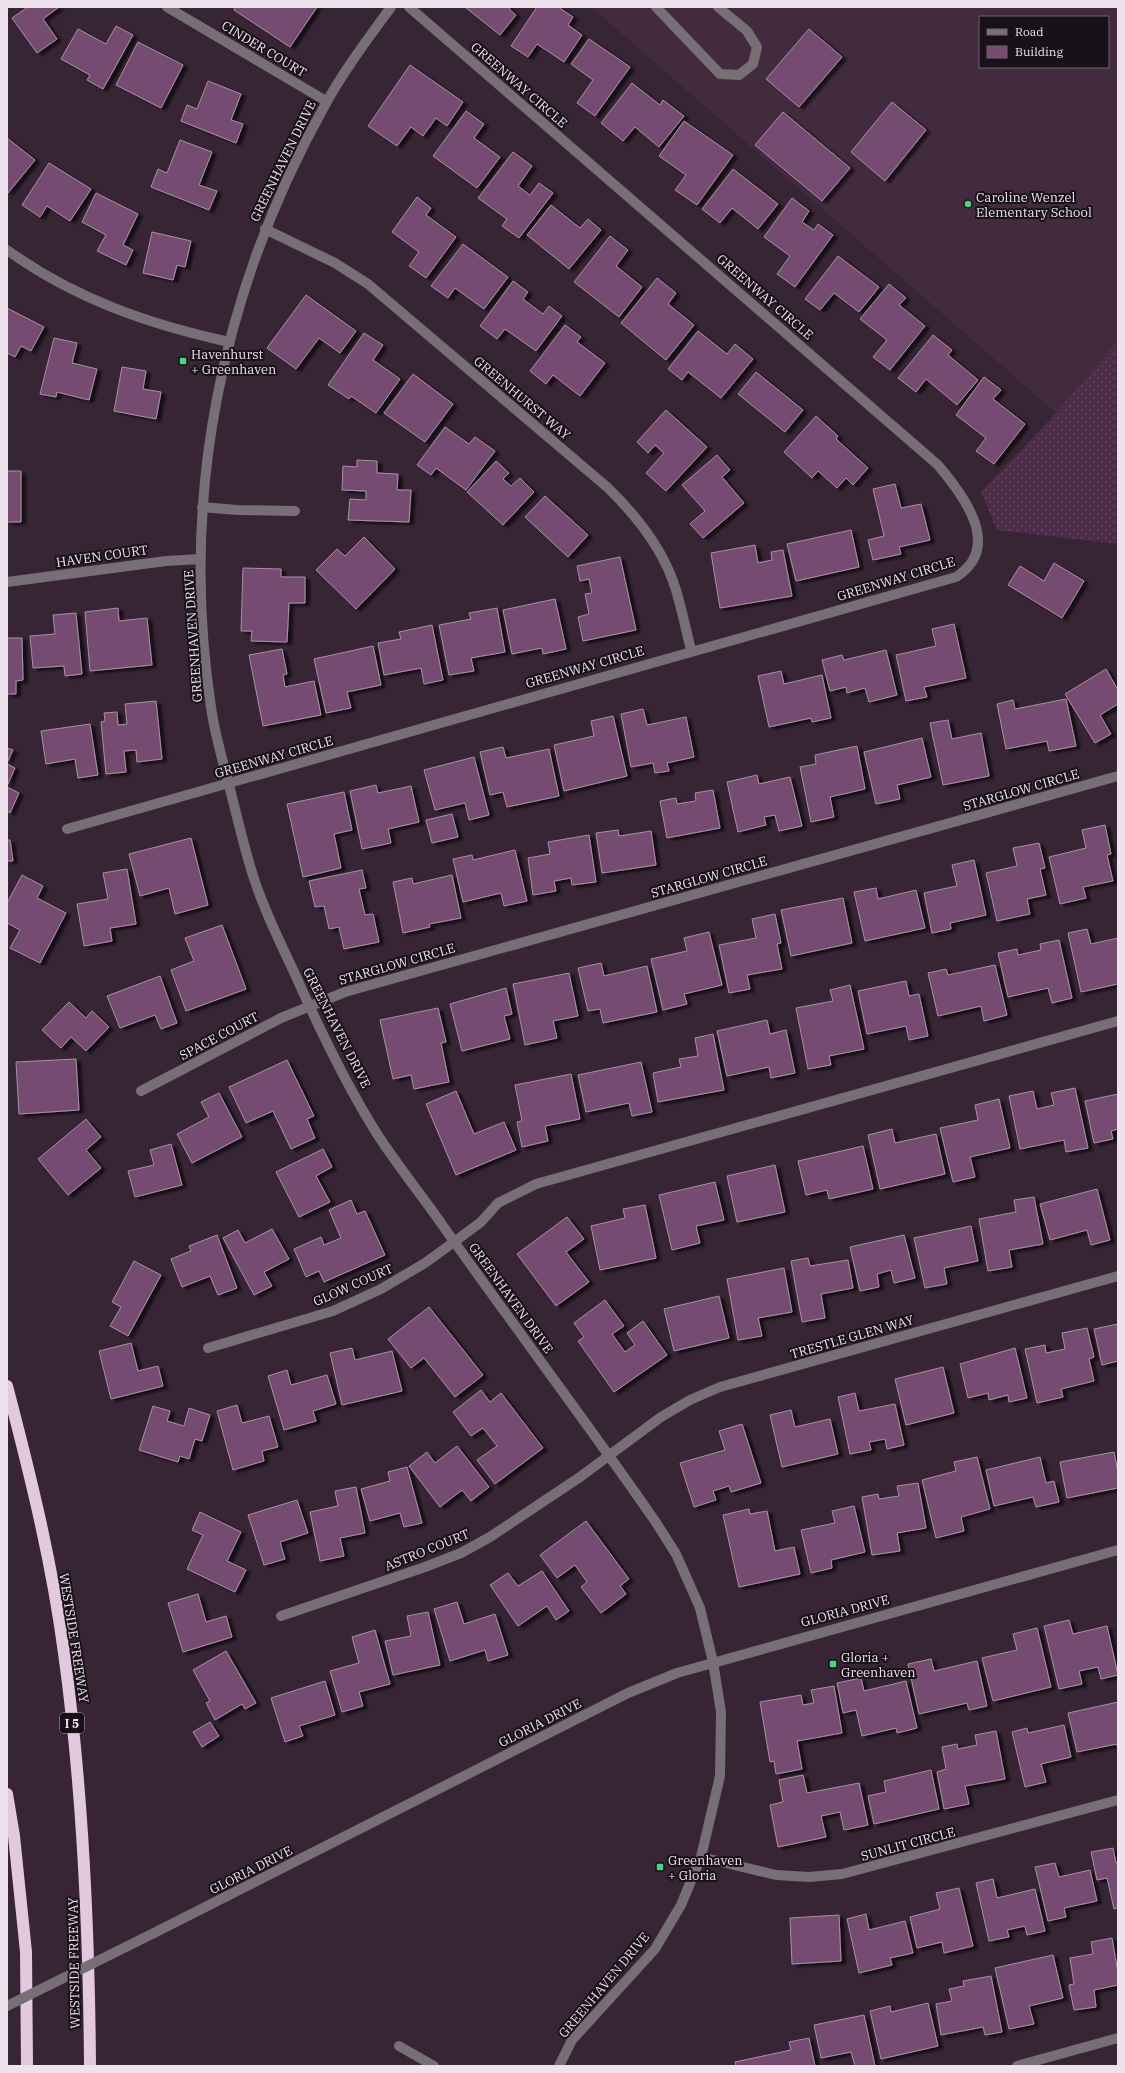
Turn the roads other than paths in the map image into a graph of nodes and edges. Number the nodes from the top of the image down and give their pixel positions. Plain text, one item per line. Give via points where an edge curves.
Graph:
1 (167, 7) edge
2 (391, 7) edge
3 (409, 7) edge
4 (656, 7) edge
5 (718, 7) edge
6 (326, 101) junction
7 (264, 229) junction
8 (7, 250) edge
9 (229, 342) junction
10 (202, 507) junction
11 (295, 512) dead end
12 (200, 559) junction
13 (7, 582) edge
14 (691, 650) junction
15 (1118, 776) edge
16 (229, 784) junction
17 (67, 828) dead end
18 (309, 1006) junction
19 (1118, 1021) edge
20 (142, 1091) dead end
21 (454, 1242) junction
22 (1118, 1276) edge
23 (208, 1348) dead end
24 (7, 1386) edge
25 (609, 1456) junction
26 (1118, 1550) edge
27 (281, 1616) dead end
28 (713, 1662) junction
29 (7, 1794) edge
30 (1118, 1800) edge
31 (701, 1857) junction
32 (7, 2006) edge
33 (1118, 2038) edge
34 (399, 2046) dead end
35 (27, 2066) edge
36 (90, 2066) edge
37 (434, 2066) edge
38 (559, 2066) edge
39 (1018, 2066) edge

1 - 6 street, CINDER COURT
2 - 6 street, GREENHAVEN DRIVE
3 - 14 street, GREENWAY CIRCLE via 926,453 954,484 969,509 978,536 979,549 968,570 956,577
4 - 5 street via 720,74 739,75 752,64 757,47 747,31
6 - 7 street, GREENHAVEN DRIVE
7 - 9 street, GREENHAVEN DRIVE
7 - 14 street, GREENHURST WAY via 335,263 368,284 627,507 647,532 666,564 676,590
8 - 9 street via 59,283 113,309 160,325
9 - 10 street, GREENHAVEN DRIVE via 206,454
10 - 11 street
10 - 12 street, GREENHAVEN DRIVE
12 - 13 street, HAVEN COURT via 166,561
12 - 16 street, GREENHAVEN DRIVE via 201,609 211,710
14 - 16 street, GREENWAY CIRCLE
15 - 18 street, STARGLOW CIRCLE via 345,992
16 - 17 street, GREENWAY CIRCLE
16 - 18 street, GREENHAVEN DRIVE via 262,902
18 - 20 street, SPACE COURT
18 - 21 street, GREENHAVEN DRIVE via 378,1135
19 - 21 street via 554,1178 498,1203 481,1222
21 - 23 street, GLOW COURT via 382,1289 333,1311
21 - 25 street, GREENHAVEN DRIVE
22 - 25 street, TRESTLE GLEN WAY via 720,1387 690,1400 661,1417
24 - 36 highway, WESTSIDE FREEWAY / I 5 via 36,1497 64,1652 82,1808 89,1952
25 - 27 street, ASTRO COURT via 461,1553
25 - 28 street, GREENHAVEN DRIVE via 676,1554 700,1608
26 - 28 street, GLORIA DRIVE
28 - 31 street, GREENHAVEN DRIVE via 721,1712 720,1776
28 - 32 street, GLORIA DRIVE, bridge via 677,1672 628,1693
29 - 35 highway via 26,1952
30 - 31 street, SUNLIT CIRCLE via 842,1874 809,1877 776,1875
31 - 38 street, GREENHAVEN DRIVE via 681,1905 655,1949 572,2040
33 - 39 street
34 - 37 street

